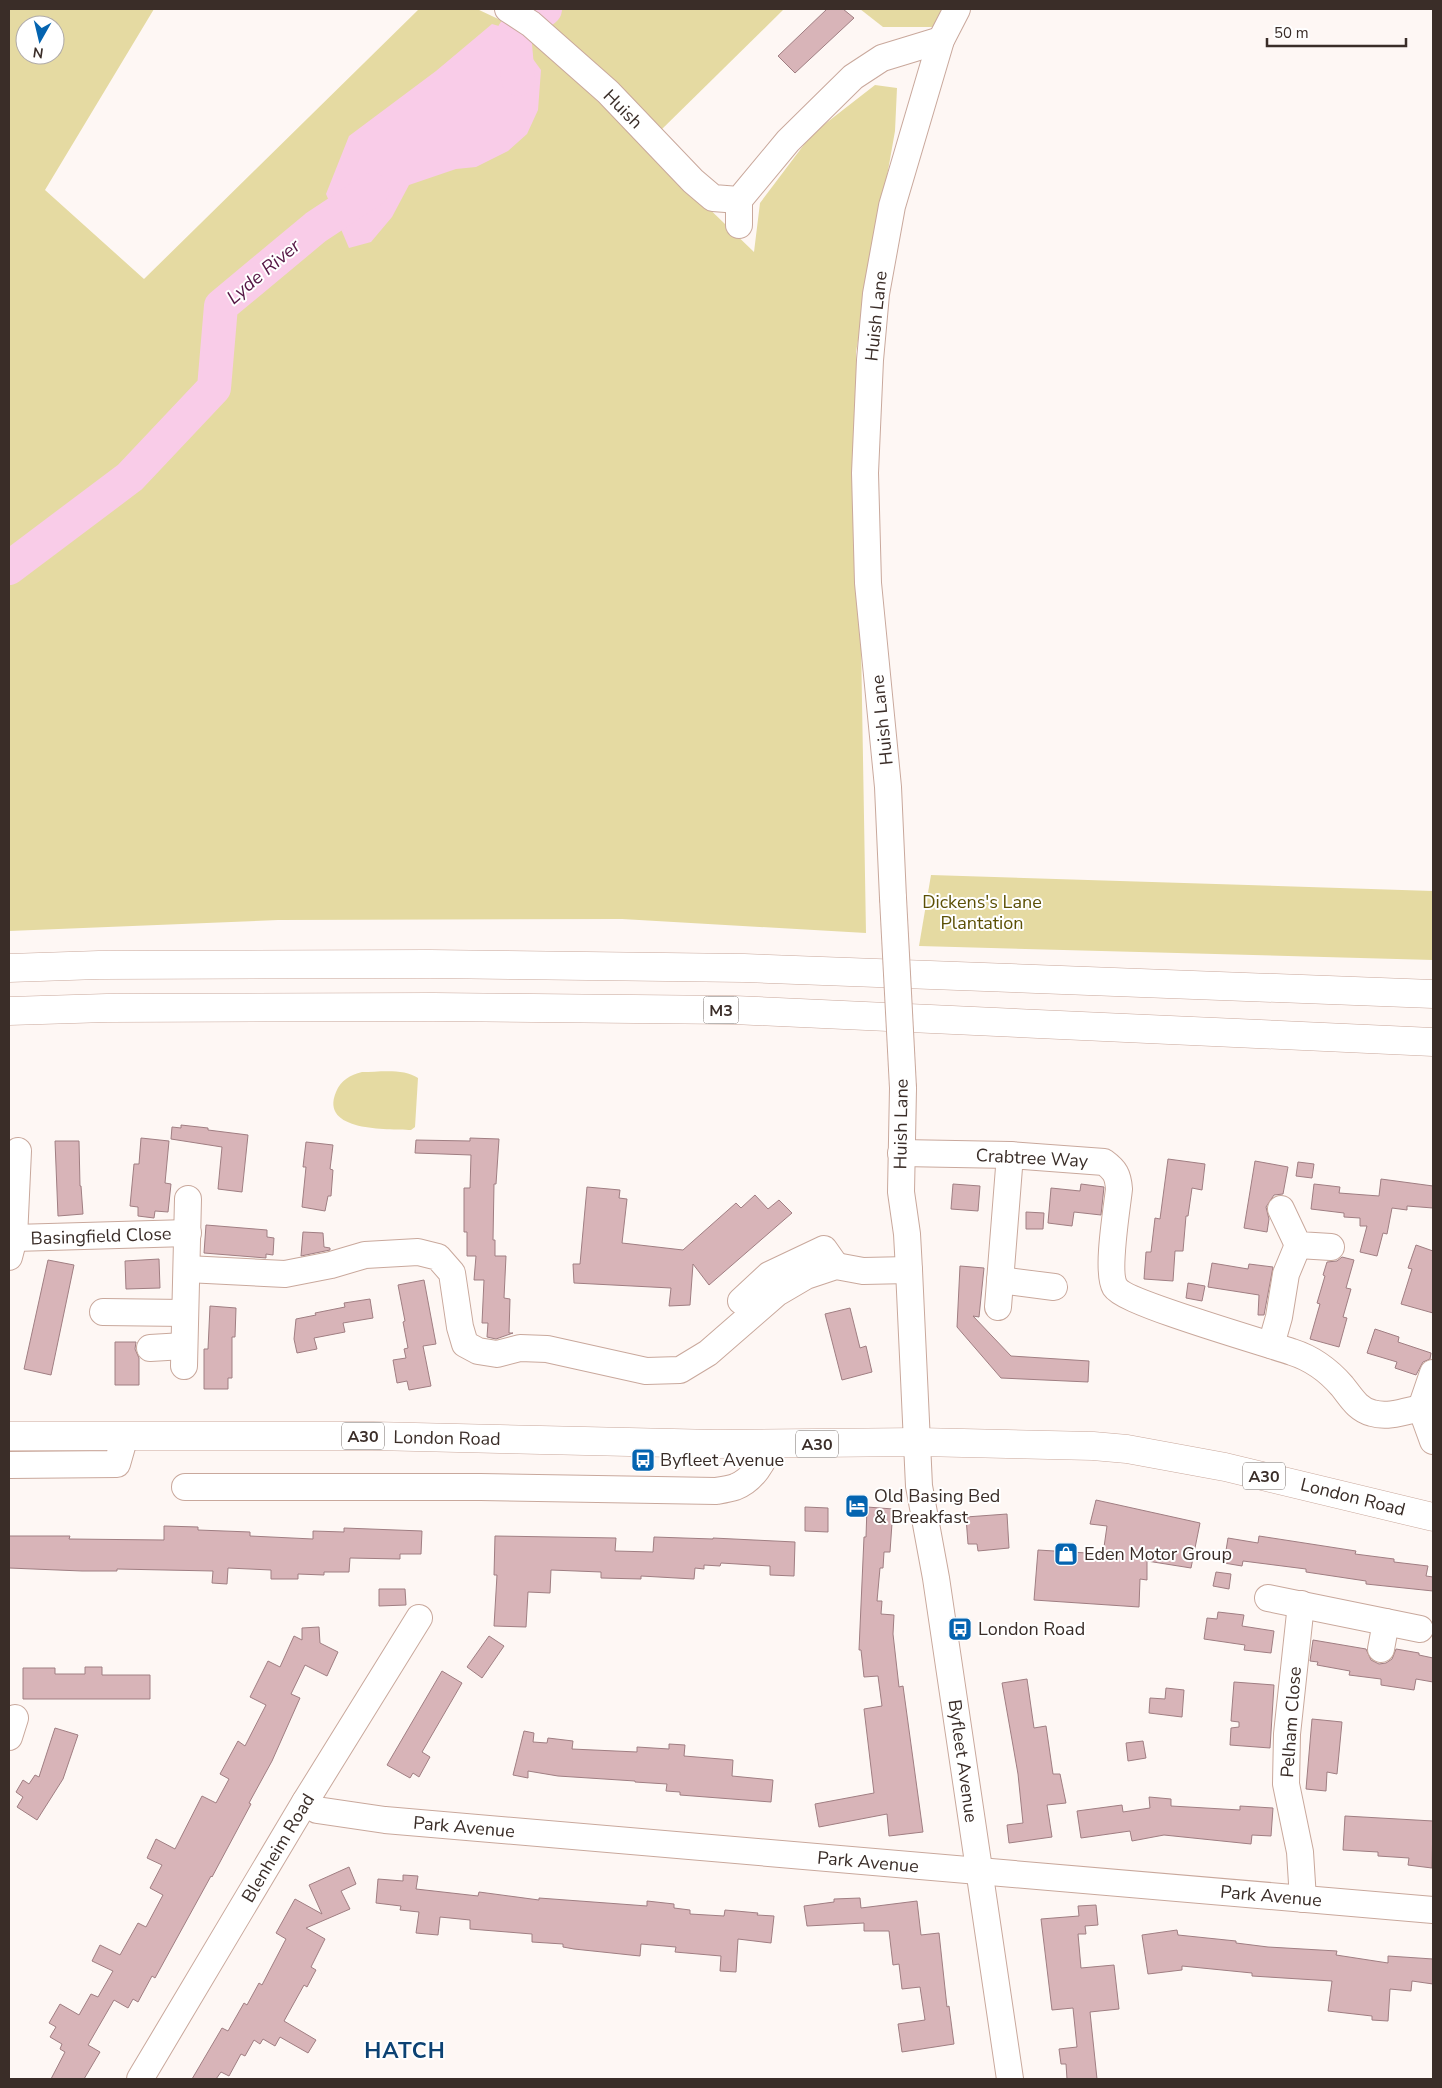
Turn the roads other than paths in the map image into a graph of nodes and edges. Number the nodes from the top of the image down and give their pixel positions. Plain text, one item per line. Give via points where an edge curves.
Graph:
1 (508, 9) edge
2 (957, 9) edge
3 (941, 40) junction
4 (9, 968) edge
5 (1433, 994) edge
6 (9, 1011) edge
7 (1433, 1042) edge
8 (18, 1151) dead end
9 (901, 1153) junction
10 (1010, 1155) junction
11 (188, 1199) dead end
12 (1281, 1209) dead end
13 (188, 1233) junction
14 (1298, 1245) junction
15 (1331, 1247) dead end
16 (11, 1248) edge
17 (187, 1269) junction
18 (909, 1270) junction
19 (1000, 1280) junction
20 (1054, 1287) dead end
21 (998, 1307) dead end
22 (103, 1312) dead end
23 (185, 1313) junction
24 (1272, 1345) junction
25 (150, 1348) dead end
26 (1433, 1374) edge
27 (1421, 1408) junction
28 (9, 1436) edge
29 (125, 1436) junction
30 (1433, 1441) edge
31 (916, 1442) junction
32 (766, 1444) junction
33 (9, 1464) edge
34 (184, 1487) dead end
35 (1433, 1516) edge
36 (1268, 1598) dead end
37 (1300, 1604) junction
38 (418, 1617) dead end
39 (1386, 1622) junction
40 (1420, 1629) dead end
41 (1381, 1649) dead end
42 (305, 1802) junction
43 (979, 1870) junction
44 (1303, 1899) junction
45 (1433, 1910) edge
46 (140, 2079) edge
47 (1010, 2079) edge

1 - 3 street, Huish via 532,24 608,92 713,198 739,212 788,140 853,78 882,58
2 - 3 street, Huish Lane
3 - 9 street, Huish Lane, bridge via 892,206 876,294 865,474 868,583 888,787 903,1088
4 - 5 main road via 401,964 744,968
6 - 7 main road, M3 via 413,1007 734,1010
8 - 16 street, Basingfield Close
9 - 10 street, Crabtree Way
9 - 18 street, Huish Lane via 901,1192
10 - 19 street
10 - 24 street, Crabtree Way via 1104,1162 1114,1169 1119,1189 1111,1267 1115,1287 1124,1295 1164,1311
11 - 13 street, Basingfield Close
12 - 14 street
13 - 16 street, Basingfield Close
13 - 17 street, Basingfield Close
14 - 15 street
14 - 24 street via 1286,1274
17 - 18 street via 285,1274 365,1255 418,1252 438,1257 452,1272 465,1344 478,1351 497,1354 520,1348 547,1349 646,1372 680,1370 708,1353 777,1293 806,1276 836,1266 863,1271
17 - 23 street, Basingfield Close
18 - 31 street, Huish Lane
19 - 20 street
19 - 21 street
22 - 23 street
23 - 25 street, Basingfield Close via 184,1356
24 - 27 street, Crabtree Way via 1302,1355 1325,1369 1363,1410 1383,1415
26 - 27 street
27 - 30 street
28 - 29 main road, London Road / A30
29 - 32 main road, London Road / A30
29 - 33 street via 117,1464
31 - 32 main road, London Road / A30
31 - 35 main road, London Road / A30 via 1059,1444 1127,1449 1225,1467
31 - 43 street, Byfleet Avenue via 922,1509 936,1578
32 - 34 street via 757,1471 737,1486 716,1491
36 - 37 street
37 - 39 street
37 - 44 street, Pelham Close via 1287,1734 1286,1784 1300,1852
38 - 42 street, Blenheim Road
39 - 40 street
39 - 41 street
42 - 43 street, Park Avenue via 316,1810 385,1820
42 - 46 street, Blenheim Road
43 - 44 street, Park Avenue
43 - 47 street, Byfleet Avenue
44 - 45 street, Park Avenue

